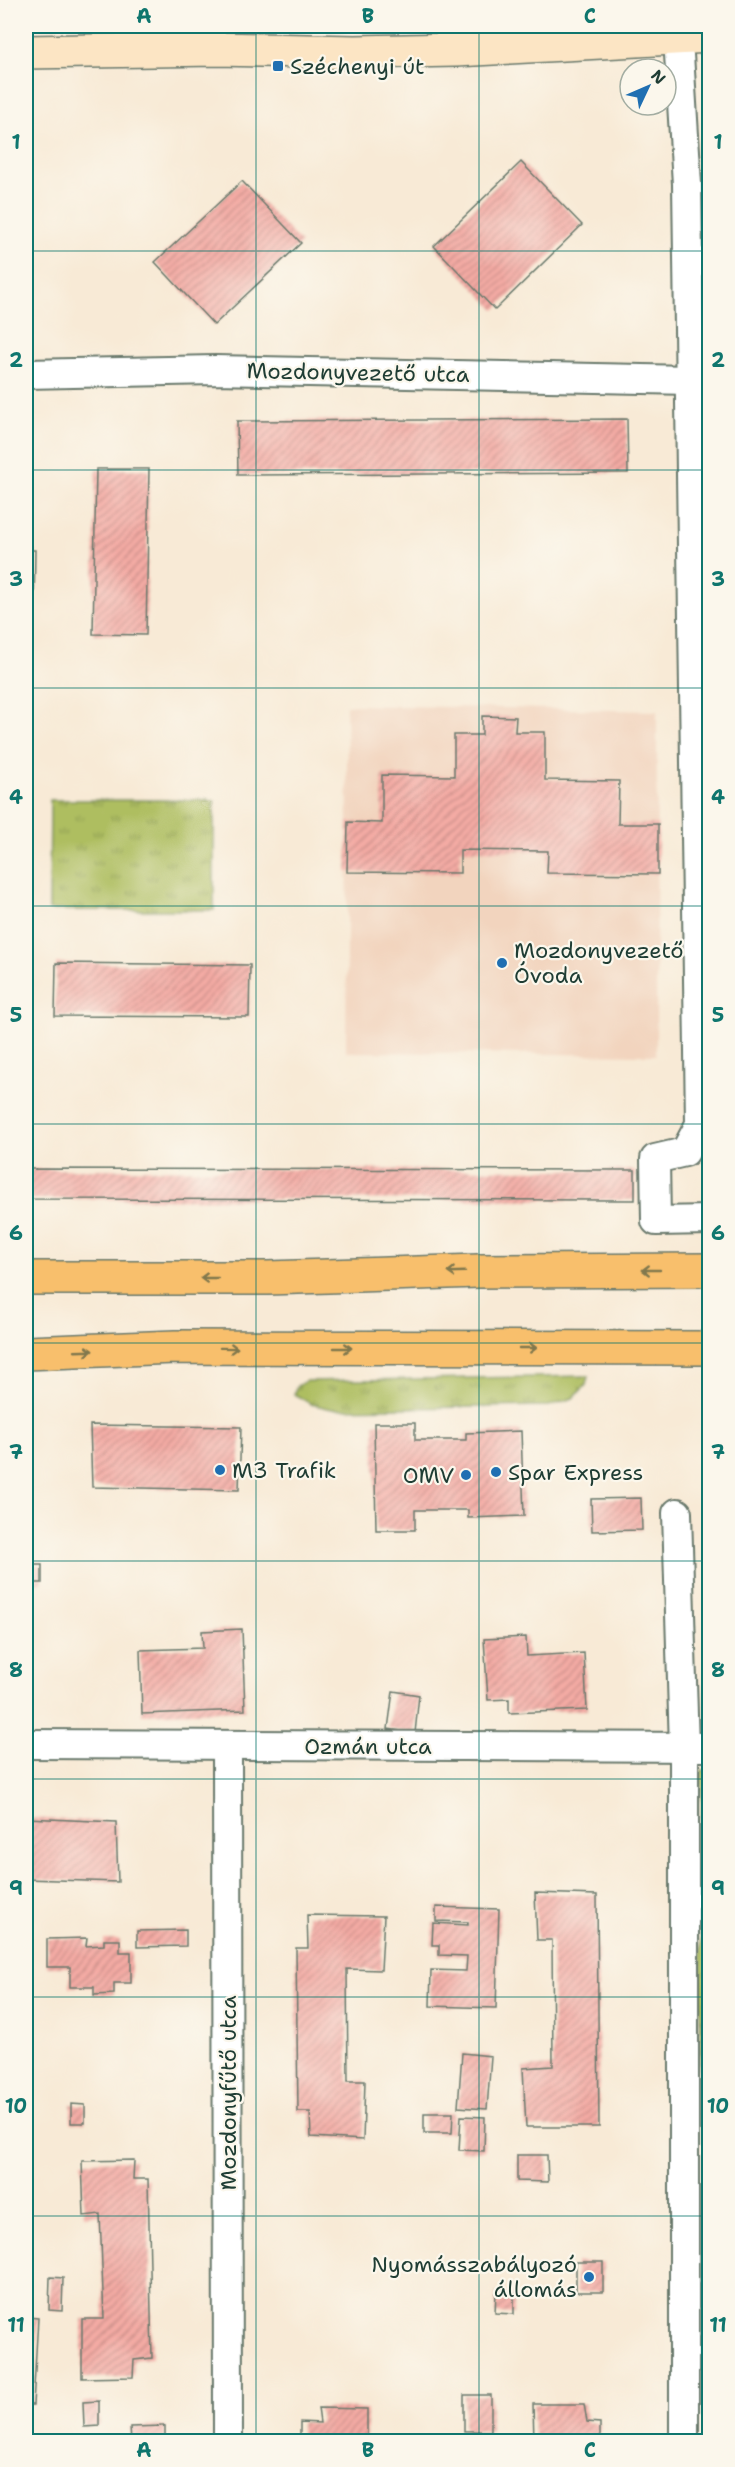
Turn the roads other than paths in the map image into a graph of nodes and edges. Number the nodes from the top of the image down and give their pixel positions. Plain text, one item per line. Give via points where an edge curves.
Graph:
1 (694, 37) edge
2 (26, 52) edge
3 (699, 318) edge
4 (26, 374) edge
5 (690, 380) junction
6 (710, 1220) edge
7 (710, 1270) edge
8 (26, 1278) edge
9 (710, 1348) edge
10 (26, 1353) edge
11 (677, 1513) dead end
12 (26, 1744) edge
13 (227, 1745) junction
14 (697, 1748) edge
15 (228, 2442) edge
16 (684, 2442) edge

1 - 2 street via 456,50
1 - 3 street via 687,184
3 - 5 street
4 - 5 street, Mozdonyvezető utca via 215,370
5 - 6 street via 700,1124 684,1152 655,1159 656,1221
7 -> 8 main road
10 -> 9 main road via 175,1347
11 - 14 street
12 - 13 street, Ozmán utca
13 - 14 street, Ozmán utca
13 - 15 street, Mozdonyfűtő utca
14 - 16 street

